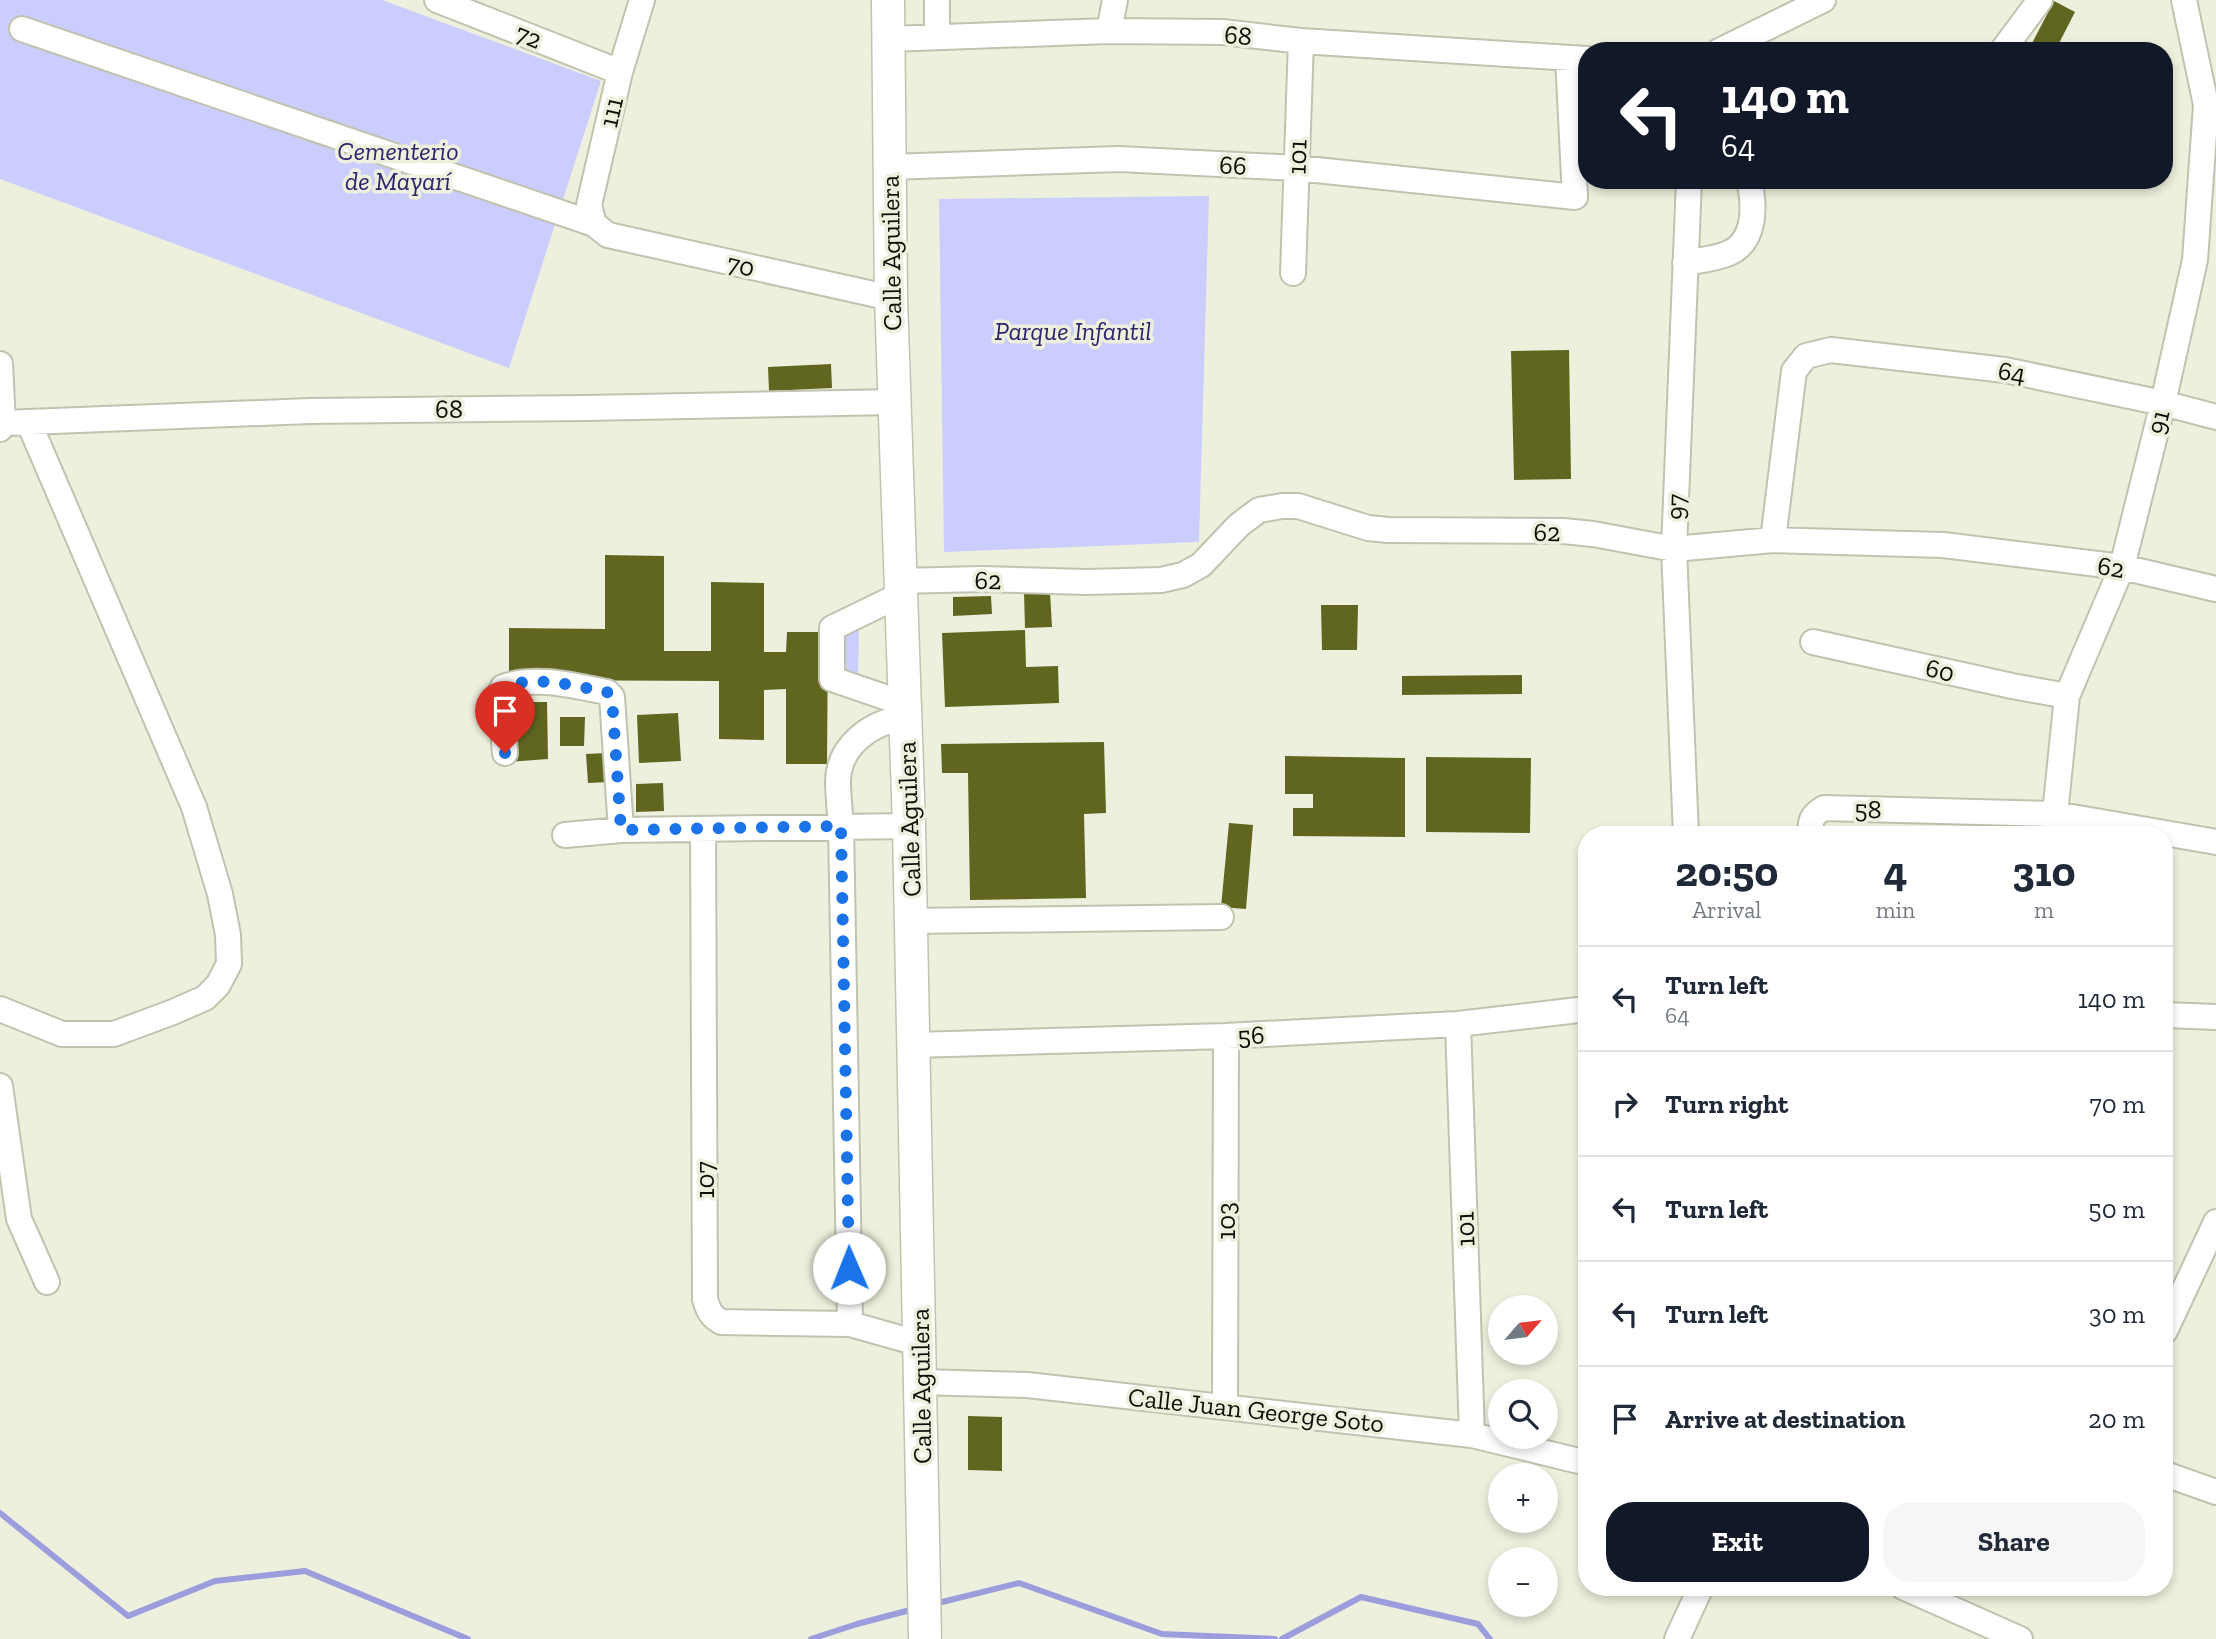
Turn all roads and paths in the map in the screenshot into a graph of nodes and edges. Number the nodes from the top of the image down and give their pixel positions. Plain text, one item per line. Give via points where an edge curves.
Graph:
1 (437, 0) edge
2 (642, 0) edge
3 (888, 0) edge
4 (937, 0) edge
5 (1115, 0) edge
6 (1823, 0) edge
7 (2040, 0) edge
8 (2184, 0) edge
9 (22, 29) dead end
10 (1109, 31) junction
11 (937, 37) junction
12 (889, 39) junction
13 (1301, 41) junction
14 (1737, 42) edge
15 (2009, 42) edge
16 (1578, 58) edge
17 (620, 72) junction
18 (890, 167) junction
19 (1297, 168) junction
20 (1689, 189) edge
21 (1751, 189) edge
22 (594, 224) junction
23 (1685, 263) junction
24 (1293, 273) dead end
25 (891, 298) junction
26 (0, 364) edge
27 (895, 402) junction
28 (2163, 403) junction
29 (2216, 417) edge
30 (29, 423) junction
31 (2, 426) edge
32 (1773, 540) junction
33 (1674, 549) junction
34 (2122, 567) junction
35 (901, 588) junction
36 (2216, 589) edge
37 (1813, 642) dead end
38 (2067, 695) junction
39 (905, 711) junction
40 (505, 753) dead end
41 (2055, 824) edge
42 (909, 825) junction
43 (1812, 825) edge
44 (841, 826) junction
45 (1686, 826) edge
46 (2073, 826) edge
47 (702, 829) junction
48 (621, 830) junction
49 (565, 835) dead end
50 (2173, 837) edge
51 (2216, 842) edge
52 (1221, 918) dead end
53 (911, 921) junction
54 (0, 1009) edge
55 (1578, 1010) edge
56 (2173, 1015) edge
57 (2216, 1017) edge
58 (1458, 1024) junction
59 (1226, 1036) junction
60 (914, 1045) junction
61 (0, 1086) edge
62 (2216, 1222) edge
63 (47, 1282) dead end
64 (2173, 1314) edge
65 (850, 1324) junction
66 (920, 1344) junction
67 (920, 1382) junction
68 (1225, 1406) junction
69 (1472, 1434) junction
70 (1578, 1461) edge
71 (2173, 1477) edge
72 (2216, 1492) edge
73 (1697, 1596) edge
74 (1923, 1596) edge
75 (925, 1639) edge
76 (1677, 1639) edge
77 (2020, 1639) edge

1 - 17 street, 72
2 - 17 street, 111
3 - 12 main road, Calle Aguilera
4 - 11 street
5 - 10 street
6 - 14 street
7 - 15 street
8 - 28 street, 91 via 2206,105 2195,260
9 - 22 street, 70
10 - 11 street, 68
10 - 13 street, 68 via 1222,32
11 - 12 street, 68
12 - 18 main road, Calle Aguilera
13 - 16 street, 68
13 - 19 street, 101
16 - 19 street, 66 via 1575,197
17 - 22 street, 111 via 589,205
18 - 19 street, 66 via 1119,159
18 - 25 main road, Calle Aguilera
19 - 24 street, 101
20 - 23 street, 97
21 - 23 street via 1751,225 1745,243 1728,254
22 - 25 street, 70 via 608,235
23 - 33 street, 97
25 - 27 main road, Calle Aguilera
26 - 31 street
27 - 30 street, 68 via 310,411
27 - 35 main road, Calle Aguilera
28 - 29 street, 64
28 - 32 street, 64 via 2006,370 1831,350 1806,356 1794,371
28 - 34 street, 91
30 - 31 street, 68
30 - 54 street via 194,807 220,894 229,964 205,998 114,1034 62,1034
32 - 33 street, 62
32 - 34 street, 62 via 1943,545
33 - 35 street, 62 via 1563,531 1368,528 1298,506 1282,506 1259,510 1201,565 1161,580 981,579
33 - 45 street, 97
34 - 36 street, 62
34 - 38 street, 91
35 - 39 main road, Calle Aguilera
35 - 39 street via 832,628 832,679
37 - 38 street, 60
38 - 41 street, 91
39 - 42 main road, Calle Aguilera
39 - 44 street via 864,733 849,747 838,779
40 - 48 street via 503,687 554,682 607,692 612,697
41 - 43 street, 58 via 1824,808
41 - 46 street, 58
42 - 44 street
42 - 53 main road, Calle Aguilera
44 - 47 street
44 - 65 street
47 - 48 street
47 - 65 street, 107 via 708,1310 713,1317 729,1322
48 - 49 street
50 - 51 street, 58
52 - 53 street
53 - 60 main road, Calle Aguilera
55 - 58 street, 56
56 - 57 street
58 - 59 street, 56
58 - 69 street, 101
59 - 60 street, 56
59 - 68 street, 103
60 - 66 main road, Calle Aguilera
61 - 63 street via 19,1219
62 - 64 street
65 - 66 street, 107
66 - 67 main road, Calle Aguilera
67 - 68 street, Calle Juan George Soto via 1027,1385
67 - 75 main road, Calle Aguilera
68 - 69 street, Calle Juan George Soto
69 - 70 street, Calle Juan George Soto
71 - 72 street
73 - 76 street
74 - 77 street

